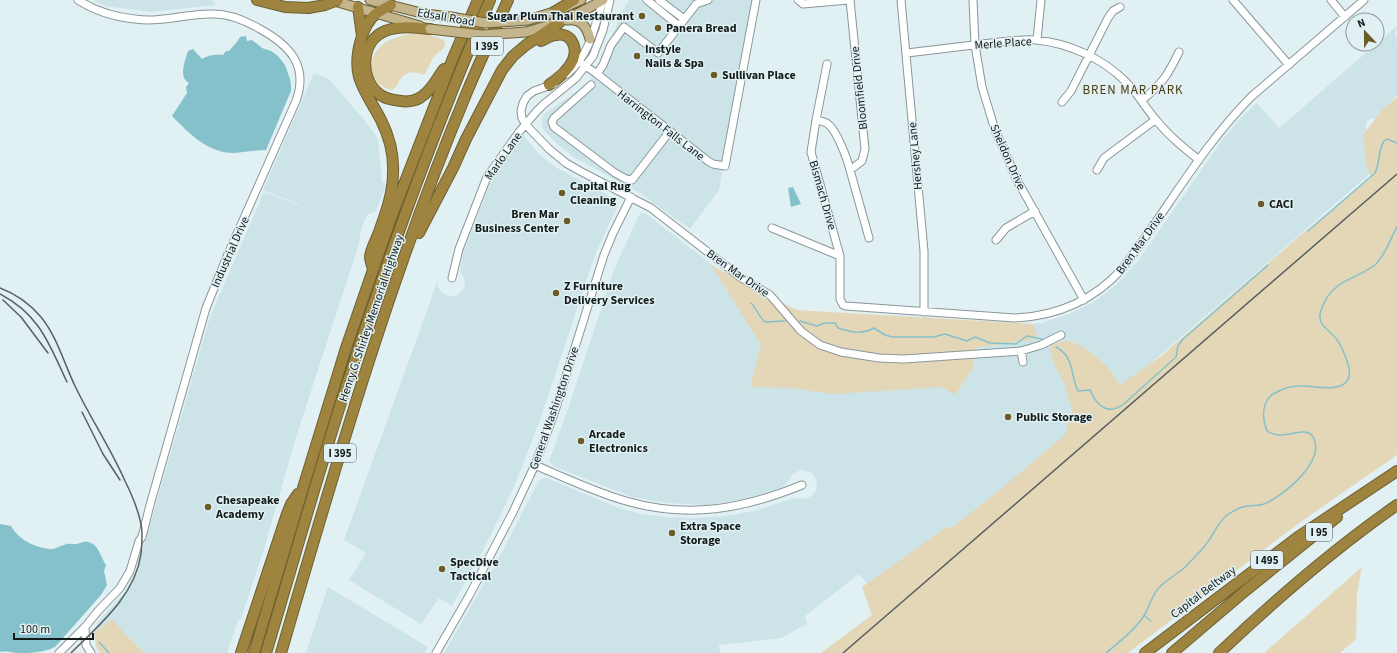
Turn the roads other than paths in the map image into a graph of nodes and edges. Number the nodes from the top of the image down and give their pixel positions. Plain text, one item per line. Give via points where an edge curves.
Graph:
1 (78, 0) edge
2 (257, 0) edge
3 (329, 0) edge
4 (338, 0) edge
5 (370, 0) edge
6 (478, 0) edge
7 (490, 0) edge
8 (508, 0) edge
9 (574, 0) edge
10 (581, 0) edge
11 (603, 0) edge
12 (610, 0) edge
13 (648, 0) edge
14 (659, 0) edge
15 (708, 0) edge
16 (756, 0) edge
17 (798, 0) edge
18 (850, 0) edge
19 (901, 0) edge
20 (973, 0) edge
21 (1041, 0) edge
22 (1233, 0) edge
23 (1331, 0) edge
24 (1364, 0) edge
25 (391, 5) junction
26 (358, 7) junction
27 (1120, 7) dead end
28 (554, 12) junction
29 (1351, 12) edge
30 (376, 13) junction
31 (1345, 17) joint
32 (684, 19) junction
33 (561, 22) junction
34 (679, 26) junction
35 (430, 29) junction
36 (362, 36) junction
37 (590, 39) junction
38 (1037, 40) junction
39 (975, 45) junction
40 (1179, 52) dead end
41 (906, 53) junction
42 (1089, 55) junction
43 (453, 58) junction
44 (582, 64) junction
45 (827, 64) dead end
46 (1289, 65) junction
47 (597, 74) junction
48 (549, 85) junction
49 (591, 85) dead end
50 (491, 89) junction
51 (1142, 100) junction
52 (1062, 102) dead end
53 (816, 120) junction
54 (1155, 120) junction
55 (526, 125) junction
56 (670, 131) junction
57 (1199, 160) junction
58 (850, 170) junction
59 (1097, 170) dead end
60 (631, 197) junction
61 (1034, 211) junction
62 (772, 228) dead end
63 (868, 238) dead end
64 (996, 240) dead end
65 (406, 255) junction
66 (840, 256) junction
67 (373, 269) junction
68 (452, 278) dead end
69 (840, 299) joint
70 (1084, 300) junction
71 (924, 312) junction
72 (1061, 335) dead end
73 (1021, 352) junction
74 (1023, 362) dead end
75 (535, 465) junction
76 (1395, 472) edge
77 (802, 485) dead end
78 (303, 488) junction
79 (1397, 505) edge
80 (1245, 591) junction
81 (1260, 614) junction
82 (85, 627) junction
83 (59, 653) edge
84 (91, 653) edge
85 (241, 653) edge
86 (254, 653) edge
87 (266, 653) edge
88 (281, 653) edge
89 (436, 653) edge
90 (1145, 653) edge
91 (1172, 653) edge
92 (1176, 653) edge
93 (1213, 653) edge
94 (1219, 653) edge

1 - 82 street, Industrial Drive via 98,10 136,20 214,14 237,18 286,46 298,65 301,83 296,101 206,308 142,537 130,571 120,588
2 - 4 highway, bridge via 285,7 308,8
3 - 26 main road, Edsall Road
5 - 25 main road, Edsall Road
6 - 43 highway, Henry G. Shirley Memorial Highway / I 395
7 - 87 highway via 394,246 345,390
8 - 65 highway, Henry G. Shirley Memorial Highway / I 395 via 467,92
9 - 28 highway
10 - 28 main road, Edsall Road
11 - 33 main road, Edsall Road
11 - 37 street
12 - 44 street via 603,30 593,56
13 - 34 street
14 - 32 street
15 - 32 street via 696,4
16 - 56 street, Harrington Falls Lane via 725,166 712,164
17 - 18 street, Bloomfield Drive via 803,4
18 - 58 street, Bloomfield Drive via 865,149 862,161
19 - 41 street, Hershey Lane
20 - 39 street, Sheldon Drive
21 - 38 street
22 - 46 street
23 - 31 street
24 - 29 street, Bren Mar Drive
25 - 28 main road, Edsall Road, bridge via 425,14 485,23 528,20
25 - 30 highway
26 - 30 main road, Edsall Road
26 - 36 highway
27 - 42 street via 1108,18
30 - 35 main road, Edsall Road
30 - 36 highway
31 - 46 street, Bren Mar Drive
32 - 34 street
33 - 35 main road, Edsall Road, bridge via 526,32 482,36
33 - 37 main road via 580,22 586,28
33 - 50 highway via 513,56
34 - 47 street via 658,53 624,27 611,45
35 - 43 highway via 401,27 386,30 371,43 366,52 365,67 370,82 378,94 391,100 406,102 421,98 434,85
36 - 67 highway via 358,50 359,76 386,132 393,162 387,210 370,256
37 - 44 street
38 - 39 street, Merle Place
38 - 42 street, Merle Place
39 - 41 street, Merle Place
39 - 61 street, Sheldon Drive via 982,87 995,130 1010,167
40 - 51 street via 1164,79
41 - 71 street, Hershey Lane via 924,251
42 - 51 street, Merle Place via 1117,73
42 - 52 street via 1071,91
43 - 67 highway, Henry G. Shirley Memorial Highway / I 395
44 - 47 street, Harrington Falls Lane
44 - 48 street
44 - 55 street via 576,78 544,104
45 - 53 street, Bismach Drive
46 - 57 street, Bren Mar Drive via 1238,110
47 - 56 street, Harrington Falls Lane
48 - 50 highway via 570,66 574,55 574,43 566,35 552,36 517,58
48 - 55 street via 534,91 524,99 521,112
49 - 56 street via 552,122 554,127 615,173 632,180
50 - 65 highway via 453,168
51 - 54 street, Merle Place
53 - 58 street via 832,128 846,154
53 - 66 street, Bismach Drive via 811,152
54 - 57 street, Merle Place
54 - 59 street via 1106,156
55 - 60 street, Bren Mar Drive via 566,163
55 - 68 street, Marlo Lane via 484,182 459,249
57 - 70 street, Bren Mar Drive via 1122,269 1105,286
58 - 63 street
60 - 73 street, Bren Mar Drive via 651,208 740,277 770,295 801,331 831,350 895,359
60 - 75 street, General Washington Drive via 604,255 555,411
61 - 64 street via 1006,228
61 - 70 street, Sheldon Drive
62 - 66 street, Bismach Drive
65 - 88 highway, Henry G. Shirley Memorial Highway / I 395 via 338,457
66 - 69 street, Bismach Drive
67 - 78 highway, Henry G. Shirley Memorial Highway / I 395
69 - 71 street, Bren Mar Drive via 846,306 905,314
70 - 71 street, Bren Mar Drive via 1064,309 1024,318
72 - 73 street, Bren Mar Drive
73 - 74 street
75 - 77 street via 626,501 678,510 741,506
75 - 89 street, General Washington Drive via 470,596
76 - 80 highway, I 95
76 - 90 highway, Capital Beltway / I 495 via 1298,537
78 - 85 highway via 287,514
78 - 86 highway, Henry G. Shirley Memorial Highway / I 395
79 - 81 highway, I 95 via 1342,546
80 - 91 highway, I 95
80 - 92 highway
81 - 93 highway, I 95
81 - 94 highway
82 - 83 street, Industrial Drive
82 - 84 street via 86,645

